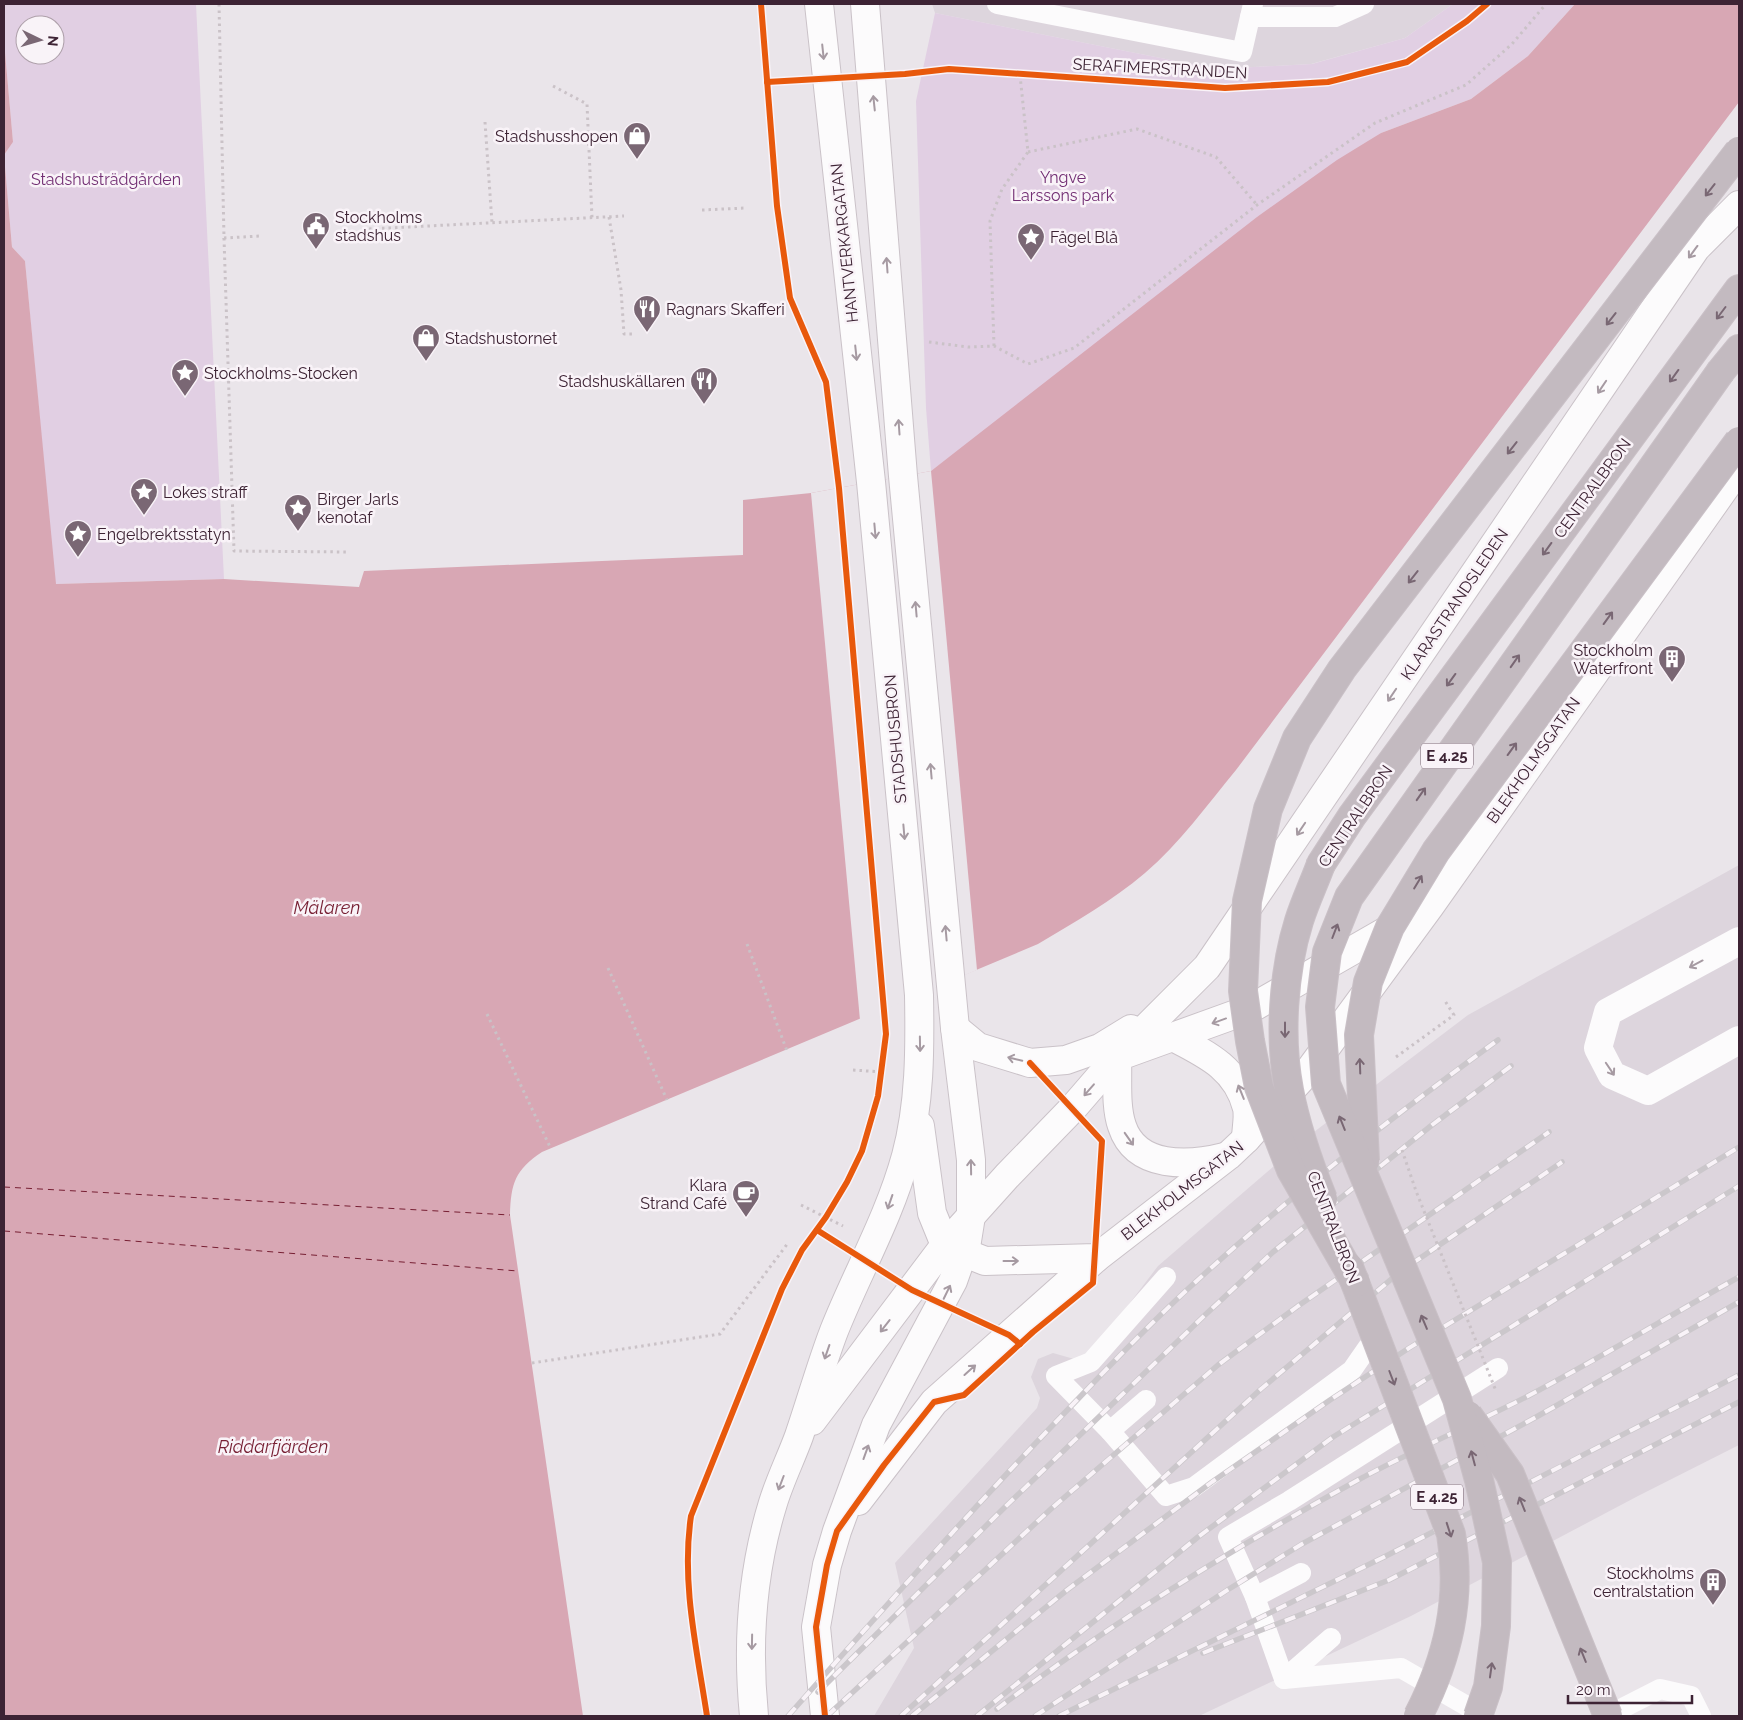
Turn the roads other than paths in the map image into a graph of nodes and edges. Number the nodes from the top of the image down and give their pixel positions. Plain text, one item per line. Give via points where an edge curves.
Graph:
1 (819, 4) edge
2 (865, 4) edge
3 (997, 4) edge
4 (1364, 4) edge
5 (1251, 11) edge
6 (1739, 152) edge
7 (1739, 205) edge
8 (1739, 289) edge
9 (1733, 357) edge
10 (1739, 441) edge
11 (1739, 468) edge
12 (871, 482) joint
13 (1430, 906) junction
14 (1739, 941) edge
15 (919, 995) joint
16 (1171, 1005) junction
17 (955, 1028) junction
18 (1173, 1037) junction
19 (1739, 1040) edge
20 (1117, 1057) junction
21 (917, 1097) junction
22 (1237, 1148) junction
23 (1366, 1185) junction
24 (971, 1216) junction
25 (954, 1249) junction
26 (1096, 1258) junction
27 (1166, 1277) dead end
28 (1356, 1283) junction
29 (1368, 1347) dead end
30 (1498, 1368) dead end
31 (1457, 1399) junction
32 (1146, 1400) dead end
33 (1110, 1431) junction
34 (798, 1438) junction
35 (837, 1531) junction
36 (1301, 1573) dead end
37 (1255, 1597) junction
38 (1331, 1638) dead end
39 (1284, 1679) junction
40 (754, 1716) edge
41 (825, 1716) edge
42 (1418, 1716) edge
43 (1478, 1716) edge
44 (1484, 1716) edge
45 (1607, 1716) edge
46 (1701, 1716) edge

1 -> 12 street, HANTVERKARGATAN
17 -> 2 street, STADSHUSBRON via 903,476
3 - 5 lane via 1242,52
4 - 5 lane via 1335,17
6 -> 28 highway, bridge via 1342,670 1298,738 1268,809 1247,900 1243,946 1243,991 1250,1041 1259,1087 1291,1170
7 -> 16 street, KLARASTRANDSLEDEN via 1696,248 1207,967
8 -> 28 highway, CENTRALBRON / E 4.25, bridge via 1352,816 1321,864 1299,921 1286,977 1284,1032 1289,1090 1310,1166
23 -> 9 highway, E 4.25, bridge via 1326,1084 1320,1007 1327,952 1348,897
23 -> 10 highway, bridge via 1359,1035 1368,982 1390,928 1436,851
11 - 13 street, BLEKHOLMSGATAN
12 -> 15 street, STADSHUSBRON
13 -> 18 street, BLEKHOLMSGATAN via 1250,1009
13 - 22 street, BLEKHOLMSGATAN via 1311,1068
14 -> 19 street, bridge via 1608,1012 1598,1048 1612,1075 1648,1091
15 -> 21 street, KLARASTRANDSLEDEN
16 -> 17 street, KLARASTRANDSLEDEN via 1100,1048 1066,1060 1030,1063 1010,1059 978,1047
16 - 20 street, KLARASTRANDSLEDEN
24 -> 17 street via 971,1160
18 - 20 street, BLEKHOLMSGATAN
22 -> 18 street via 1248,1110 1237,1082 1213,1058
20 -> 22 street via 1121,1124 1128,1140 1145,1156 1169,1162 1199,1163
20 -> 24 street, KLARASTRANDSLEDEN via 1074,1108
21 - 25 street, KLARASTRANDSLEDEN via 932,1213
21 -> 34 street, KLARASTRANDSLEDEN via 906,1156 888,1208 834,1332
22 - 26 street, BLEKHOLMSGATAN
31 -> 23 highway, E 4.25, bridge
24 - 25 street, KLARASTRANDSLEDEN
25 -> 26 street via 985,1261
25 -> 34 street, KLARASTRANDSLEDEN
35 -> 25 street, KLARASTRANDSLEDEN via 876,1425 942,1304
35 -> 26 street, BLEKHOLMSGATAN via 934,1402
27 - 33 lane via 1091,1362 1056,1376
28 -> 42 highway, CENTRALBRON / E 4.25, bridge via 1451,1534 1456,1565 1447,1645
29 - 33 lane via 1352,1370 1218,1469 1194,1486 1166,1496
30 - 37 lane via 1228,1537
43 -> 31 highway, E 4.25, bridge via 1488,1686 1496,1626 1497,1562
45 -> 31 highway, bridge via 1510,1474
32 - 33 lane
34 -> 40 street, KLARASTRANDSLEDEN via 773,1502 759,1561 751,1644
35 - 41 street, KLARASTRANDSLEDEN via 827,1565 816,1627
36 - 37 lane
37 - 39 lane
38 - 39 lane
39 - 44 lane via 1401,1668
45 - 46 lane via 1660,1689 1691,1696

